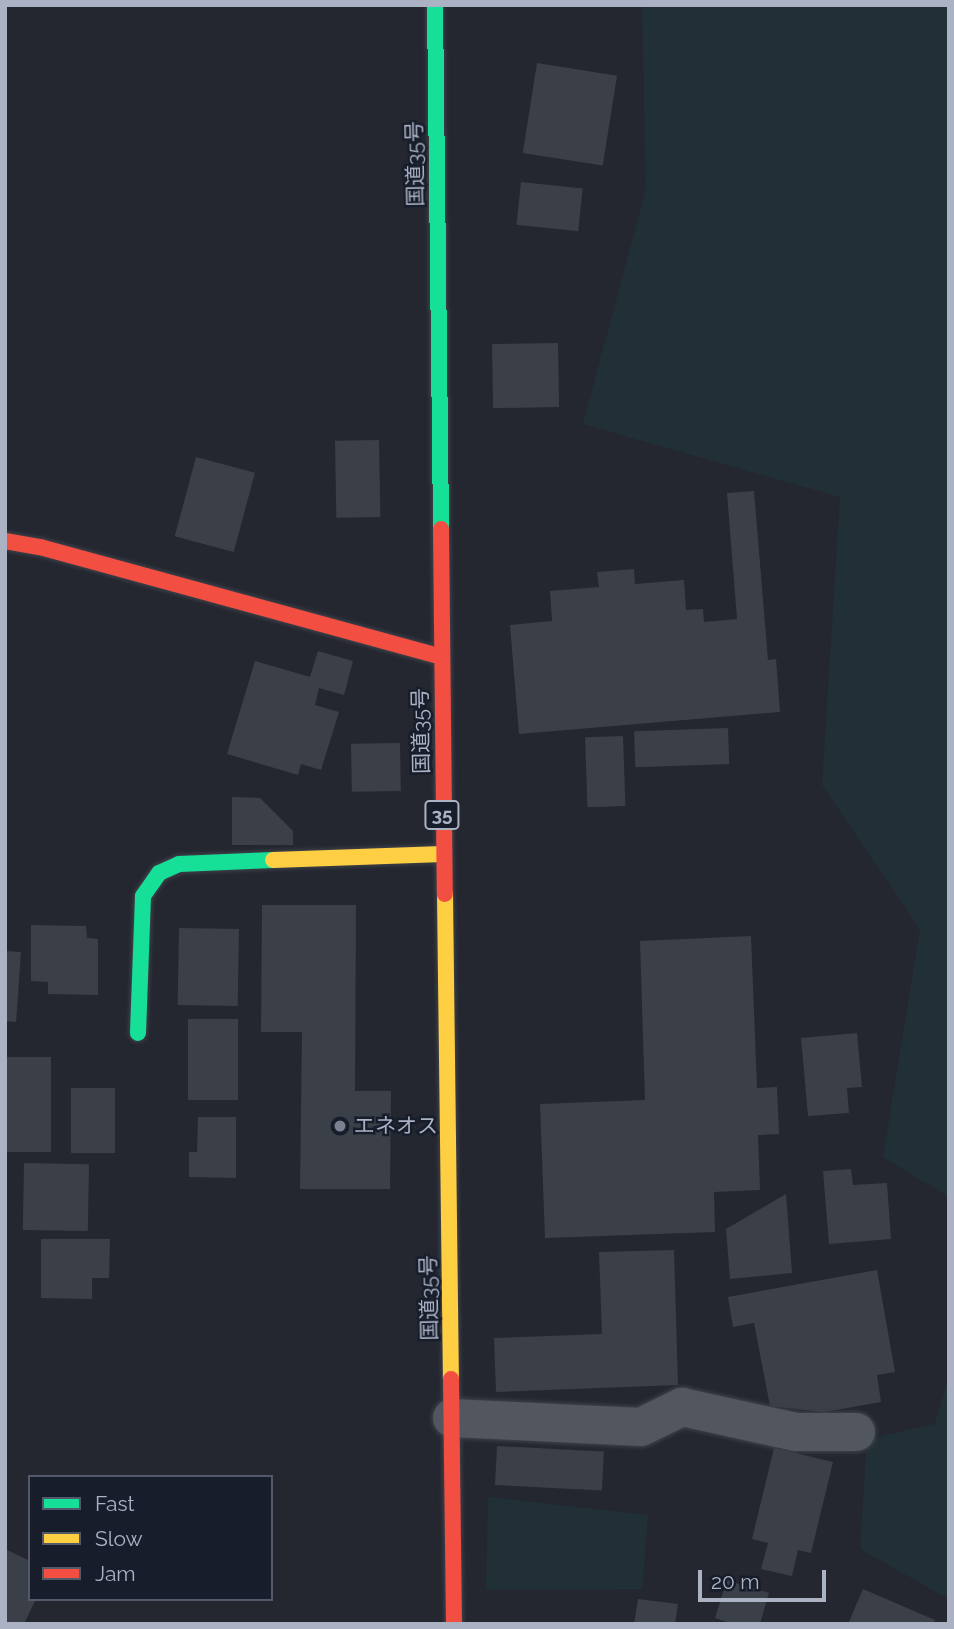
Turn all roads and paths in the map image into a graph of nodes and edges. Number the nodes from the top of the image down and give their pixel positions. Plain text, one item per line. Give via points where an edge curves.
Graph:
1 (435, 5) edge
2 (5, 541) edge
3 (441, 657) junction
4 (443, 854) junction
5 (138, 1033) dead end
6 (452, 1418) junction
7 (856, 1432) dead end
8 (454, 1624) edge

1 - 3 main road, 国道35号 / 35
2 - 3 main road
3 - 4 main road, 国道35号 / 35
4 - 5 main road via 179,864 159,873 143,896
4 - 6 main road, 国道35号 / 35
6 - 7 street via 641,1427 682,1407 796,1432
6 - 8 main road, 国道35号 / 35

